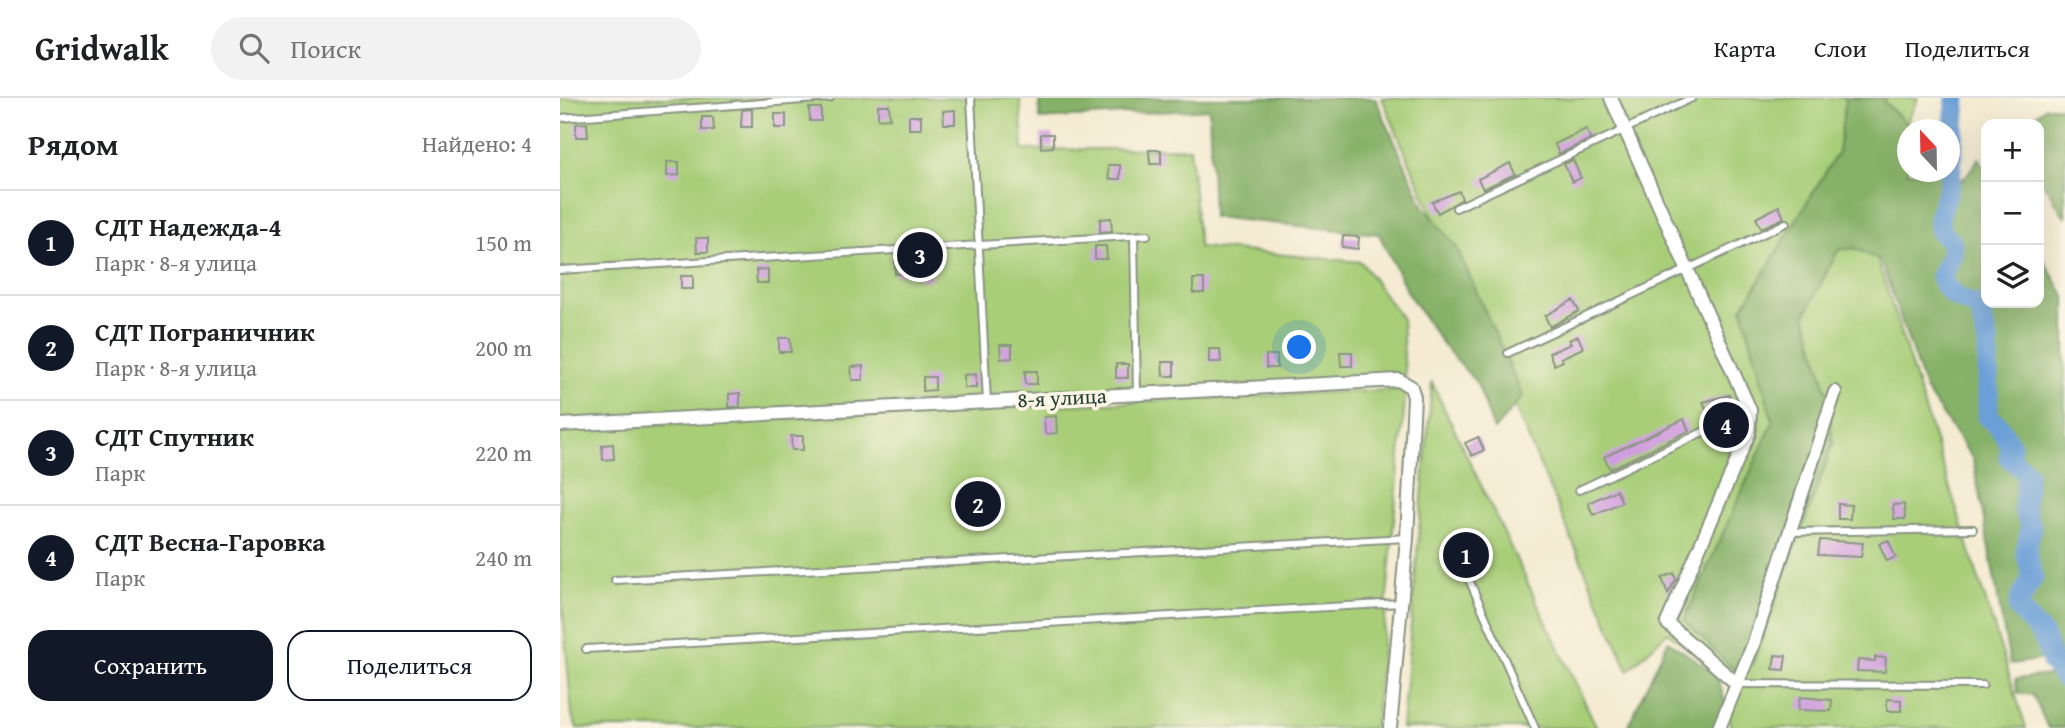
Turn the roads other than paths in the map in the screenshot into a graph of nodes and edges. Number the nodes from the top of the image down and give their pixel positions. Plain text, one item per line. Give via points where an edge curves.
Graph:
1 (830, 98) edge
2 (971, 98) edge
3 (1611, 98) edge
4 (1692, 98) edge
5 (560, 118) edge
6 (1625, 129) junction
7 (1456, 208) dead end
8 (1786, 223) dead end
9 (1147, 235) dead end
10 (1134, 236) junction
11 (978, 245) junction
12 (1688, 269) junction
13 (560, 271) edge
14 (1508, 353) dead end
15 (1835, 392) dead end
16 (1137, 394) junction
17 (987, 402) junction
18 (1750, 410) junction
19 (560, 425) edge
20 (1579, 490) dead end
21 (1973, 529) dead end
22 (1790, 532) junction
23 (1407, 538) junction
24 (1458, 555) dead end
25 (615, 580) dead end
26 (1401, 603) junction
27 (586, 649) dead end
28 (1737, 684) junction
29 (1983, 685) dead end
30 (1390, 728) edge
31 (1535, 728) edge
32 (1719, 728) edge

1 - 5 lane
2 - 11 lane
3 - 6 street
4 - 6 lane
6 - 7 lane
6 - 12 street
8 - 12 lane
9 - 10 lane
10 - 11 lane
10 - 16 lane
11 - 13 lane
11 - 17 lane
12 - 14 lane
12 - 18 street
15 - 22 street
16 - 17 street, 8-я улица
16 - 23 street, 8-я улица via 1399,380 1412,387 1414,397
17 - 19 street, 8-я улица
18 - 20 lane
18 - 28 street via 1749,433 1667,623
21 - 22 lane
22 - 28 street
23 - 25 lane
23 - 26 street
24 - 31 lane
26 - 27 lane
26 - 30 street
28 - 29 lane
28 - 32 street

